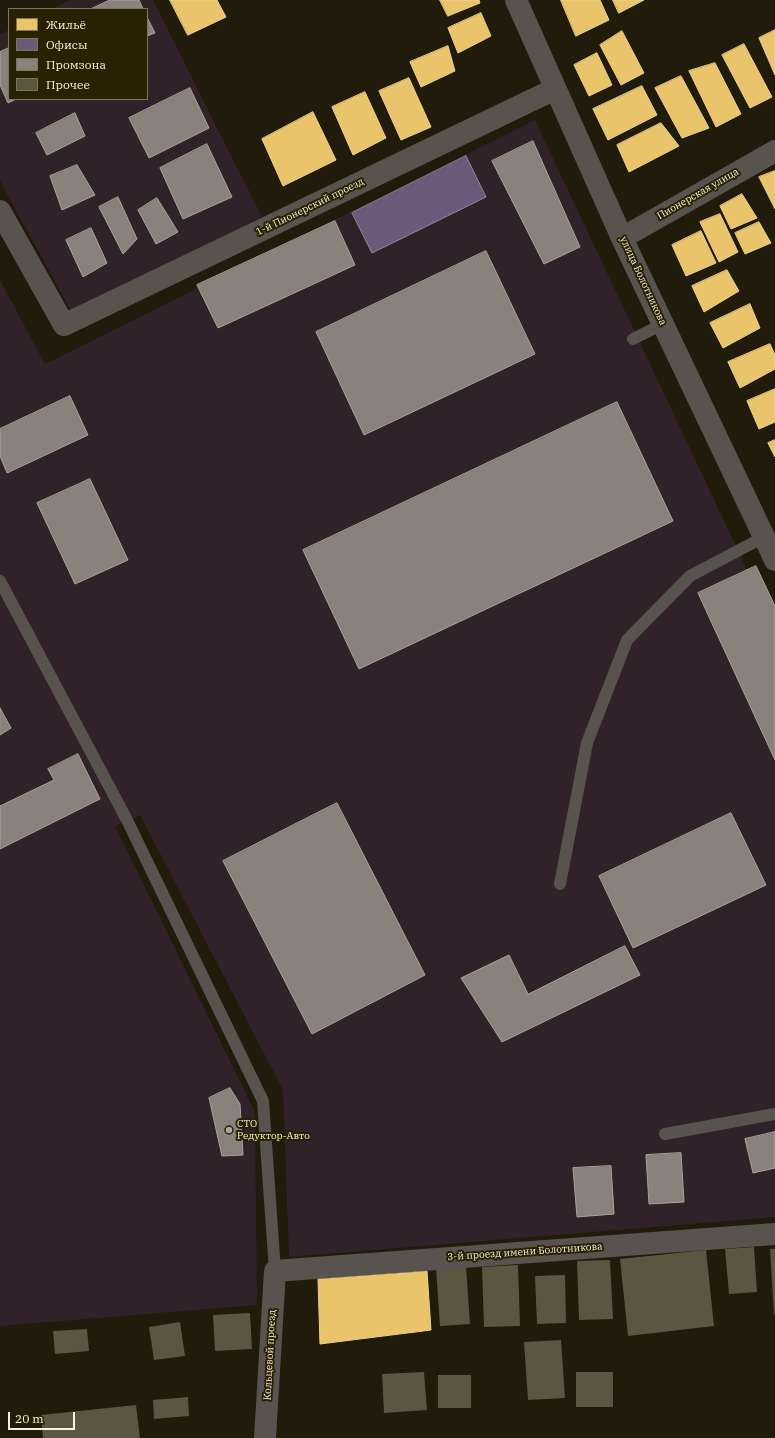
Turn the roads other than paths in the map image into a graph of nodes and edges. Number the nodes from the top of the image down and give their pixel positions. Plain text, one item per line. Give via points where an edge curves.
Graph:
1 (516, 0) edge
2 (555, 88) junction
3 (775, 151) edge
4 (0, 210) edge
5 (622, 238) junction
6 (663, 324) junction
7 (633, 339) dead end
8 (764, 537) junction
9 (775, 560) edge
10 (0, 581) edge
11 (560, 884) dead end
12 (775, 1114) edge
13 (665, 1134) dead end
14 (775, 1234) edge
15 (274, 1271) junction
16 (266, 1438) edge

1 - 2 street, улица Болотникова
2 - 4 street, 1-й Пионерский проезд via 64,325
2 - 5 street, улица Болотникова
3 - 5 street, Пионерская улица
5 - 6 street, улица Болотникова
6 - 7 lane
6 - 8 street, улица Болотникова
8 - 9 street, улица Болотникова
8 - 11 lane via 690,576 627,640 587,744
10 - 15 lane via 127,820 263,1101
12 - 13 lane
14 - 15 street, 3-й проезд имени Болотникова
15 - 16 street, Кольцевой проезд

